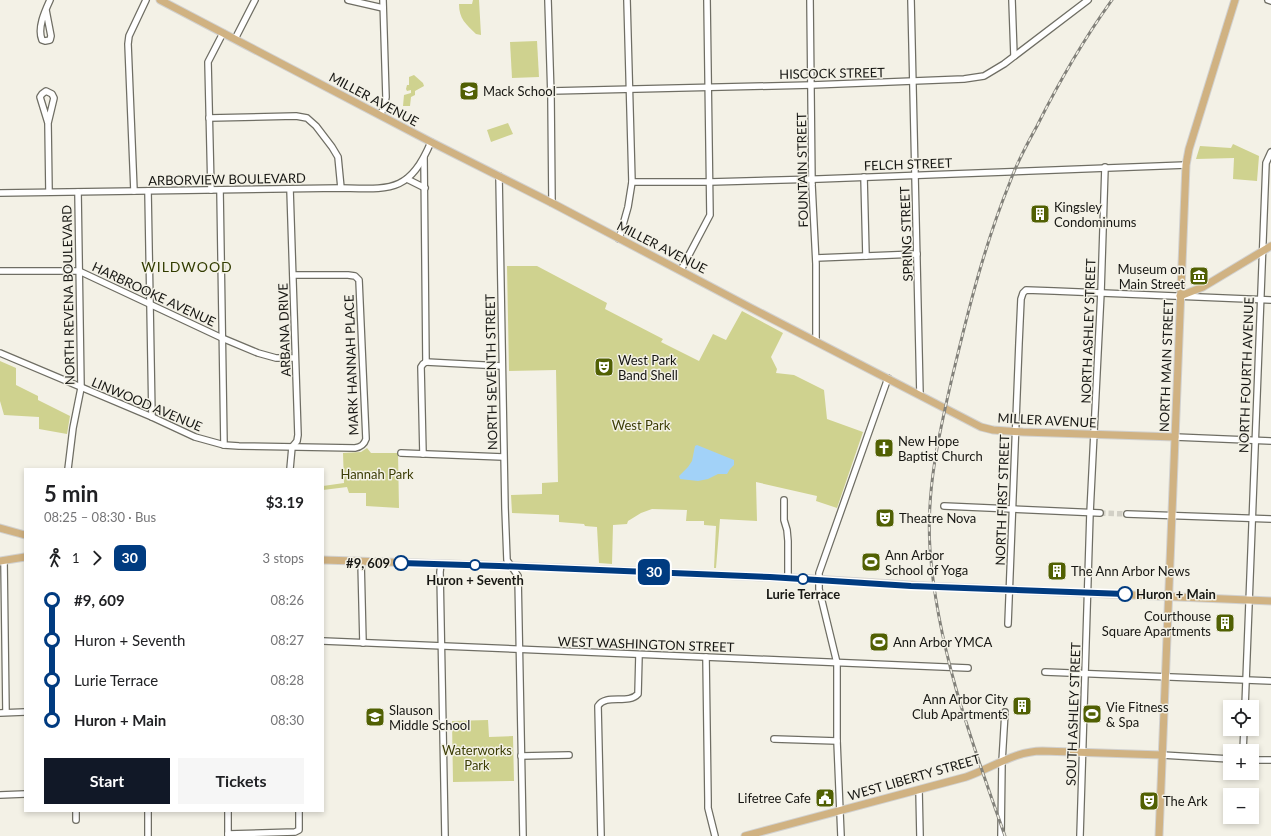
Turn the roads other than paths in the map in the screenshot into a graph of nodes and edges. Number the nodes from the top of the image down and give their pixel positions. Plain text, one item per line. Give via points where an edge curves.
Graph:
1 (50, 0) edge
2 (146, 0) edge
3 (160, 0) edge
4 (255, 0) edge
5 (348, 0) edge
6 (383, 0) edge
7 (548, 0) edge
8 (627, 0) edge
9 (707, 0) edge
10 (810, 0) edge
11 (911, 0) edge
12 (1012, 0) edge
13 (1088, 0) edge
14 (1235, 0) edge
15 (1268, 0) edge
16 (1271, 1) edge
17 (383, 8) junction
18 (46, 10) junction
19 (223, 33) junction
20 (235, 39) junction
21 (1014, 56) junction
22 (913, 82) junction
23 (812, 85) junction
24 (708, 87) junction
25 (630, 90) junction
26 (551, 91) junction
27 (380, 115) junction
28 (209, 118) junction
29 (48, 123) junction
30 (431, 142) junction
31 (1271, 152) edge
32 (424, 158) junction
33 (1186, 165) junction
34 (1105, 167) junction
35 (915, 175) junction
36 (499, 176) junction
37 (864, 177) junction
38 (407, 179) junction
39 (812, 179) junction
40 (632, 182) junction
41 (710, 182) junction
42 (342, 188) junction
43 (425, 188) junction
44 (290, 189) junction
45 (211, 190) junction
46 (220, 190) junction
47 (148, 191) junction
48 (49, 192) junction
49 (78, 192) junction
50 (134, 192) junction
51 (0, 193) edge
52 (552, 203) junction
53 (619, 239) junction
54 (1271, 246) edge
55 (1263, 251) junction
56 (918, 254) junction
57 (866, 256) junction
58 (816, 258) junction
59 (681, 270) junction
60 (0, 271) edge
61 (79, 271) junction
62 (293, 275) junction
63 (1101, 292) junction
64 (1180, 296) junction
65 (1260, 299) junction
66 (1271, 300) edge
67 (150, 305) junction
68 (222, 338) junction
69 (816, 340) junction
70 (0, 353) edge
71 (295, 358) junction
72 (426, 362) junction
73 (502, 366) junction
74 (888, 378) junction
75 (81, 388) junction
76 (920, 395) junction
77 (152, 417) junction
78 (1015, 431) junction
79 (1094, 434) junction
80 (1175, 437) junction
81 (1254, 441) junction
82 (1271, 441) edge
83 (224, 445) junction
84 (292, 447) junction
85 (401, 453) dead end
86 (423, 454) junction
87 (503, 457) junction
88 (68, 468) edge
89 (290, 468) edge
90 (784, 500) dead end
91 (944, 506) dead end
92 (1012, 509) junction
93 (1090, 513) junction
94 (1100, 513) tunnel mouth
95 (1127, 514) tunnel mouth
96 (1171, 516) junction
97 (1252, 519) junction
98 (1271, 520) edge
99 (0, 528) edge
100 (24, 535) edge
101 (24, 557) edge
102 (324, 560) edge
103 (2, 561) edge
104 (361, 561) junction
105 (442, 564) junction
106 (512, 566) junction
107 (788, 578) junction
108 (819, 580) junction
109 (1010, 590) junction
110 (1088, 592) junction
111 (1169, 596) junction
112 (1248, 600) junction
113 (1271, 601) edge
114 (1008, 624) dead end
115 (324, 641) edge
116 (363, 643) junction
117 (442, 646) junction
118 (520, 650) junction
119 (639, 654) junction
120 (706, 657) junction
121 (837, 663) junction
122 (968, 668) dead end
123 (1045, 672) dead end
124 (1085, 673) junction
125 (1165, 677) junction
126 (1246, 680) junction
127 (1271, 681) edge
128 (1245, 700) edge
129 (3, 712) edge
130 (24, 712) edge
131 (1004, 712) dead end
132 (774, 740) dead end
133 (837, 740) junction
134 (1083, 752) junction
135 (569, 755) dead end
136 (1162, 755) junction
137 (521, 756) junction
138 (1223, 759) edge
139 (1259, 760) edge
140 (1271, 760) edge
141 (1002, 762) junction
142 (919, 790) junction
143 (24, 794) edge
144 (0, 795) edge
145 (839, 810) junction
146 (76, 812) edge
147 (148, 812) edge
148 (228, 812) edge
149 (300, 812) edge
150 (76, 820) dead end
151 (761, 834) edge
152 (228, 835) edge
153 (148, 836) edge
154 (445, 836) edge
155 (523, 836) edge
156 (601, 836) edge
157 (716, 836) edge
158 (746, 836) edge
159 (841, 836) edge
160 (920, 836) edge
161 (1001, 836) edge
162 (1080, 836) edge
163 (1159, 836) edge

1 - 18 street
2 - 50 street via 129,36 128,44
3 - 19 main road, MILLER AVENUE
4 - 20 street
5 - 17 street
6 - 17 street
7 - 26 street
8 - 25 street
9 - 24 street
10 - 23 street, FOUNTAIN STREET
11 - 22 street, SPRING STREET
12 - 21 street
13 - 21 street, HISCOCK STREET
14 - 33 main road, NORTH MAIN STREET
15 - 16 street
17 - 27 street via 386,97
18 - 18 street via 40,36 45,41 50,40 51,36
19 - 20 main road, MILLER AVENUE
19 - 28 street via 208,62
20 - 27 main road, MILLER AVENUE
21 - 22 street, HISCOCK STREET via 992,72 980,77
22 - 23 street, HISCOCK STREET
22 - 35 street, SPRING STREET
23 - 24 street, HISCOCK STREET
23 - 39 street, FOUNTAIN STREET
24 - 25 street, HISCOCK STREET
24 - 41 street
25 - 26 street, HISCOCK STREET
25 - 40 street
26 - 52 street
27 - 30 main road, MILLER AVENUE
28 - 42 street via 307,118 316,126 338,157
28 - 45 street
29 - 29 street via 54,98 46,91 40,97
29 - 48 street
30 - 32 street, ARBORVIEW BOULEVARD
30 - 36 main road, MILLER AVENUE
31 - 55 street, NORTH FOURTH AVENUE via 1266,163
32 - 38 street, ARBORVIEW BOULEVARD
32 - 43 street
33 - 34 street, FELCH STREET
33 - 64 main road, NORTH MAIN STREET
34 - 35 street, FELCH STREET
34 - 63 street, NORTH ASHLEY STREET
35 - 37 street, FELCH STREET
35 - 56 street, SPRING STREET
36 - 52 main road, MILLER AVENUE
36 - 73 street, NORTH SEVENTH STREET
37 - 39 street, FELCH STREET
37 - 57 street
38 - 42 street, ARBORVIEW BOULEVARD via 396,186 382,189
38 - 43 street
39 - 41 street, FELCH STREET
39 - 58 street, FOUNTAIN STREET
40 - 41 street, FELCH STREET
40 - 53 street
41 - 59 street via 710,215
42 - 44 street, ARBORVIEW BOULEVARD
43 - 72 street
44 - 46 street, ARBORVIEW BOULEVARD
44 - 62 street, ARBANA DRIVE
45 - 46 street, ARBORVIEW BOULEVARD
45 - 47 street, ARBORVIEW BOULEVARD
46 - 68 street
47 - 50 street, ARBORVIEW BOULEVARD
47 - 67 street
48 - 49 street, ARBORVIEW BOULEVARD
48 - 51 street, ARBORVIEW BOULEVARD
49 - 50 street, ARBORVIEW BOULEVARD
49 - 61 street, NORTH REVENA BOULEVARD
52 - 53 main road, MILLER AVENUE
53 - 59 main road, MILLER AVENUE
54 - 55 main road
55 - 64 main road via 1203,287
55 - 65 street, NORTH FOURTH AVENUE
56 - 57 street
56 - 76 street, SPRING STREET
57 - 58 street
58 - 69 street, FOUNTAIN STREET
59 - 69 main road, MILLER AVENUE
60 - 61 street, HARBROOKE AVENUE
61 - 67 street, HARBROOKE AVENUE
61 - 75 street, NORTH REVENA BOULEVARD
62 - 71 street, ARBANA DRIVE
62 - 84 street, MARK HANNAH PLACE via 348,275 359,280 366,439 362,445 355,448
63 - 64 street
63 - 78 street, NORTH FIRST STREET via 1025,291 1021,299
63 - 79 street, NORTH ASHLEY STREET
64 - 65 street
64 - 80 main road, NORTH MAIN STREET
65 - 66 street
65 - 81 street, NORTH FOURTH AVENUE
67 - 68 street, HARBROOKE AVENUE
67 - 77 street
68 - 71 street, HARBROOKE AVENUE via 276,358
68 - 83 street
69 - 74 main road, MILLER AVENUE
70 - 75 street, LINWOOD AVENUE
71 - 84 street, ARBANA DRIVE via 298,435
72 - 73 street
72 - 86 street via 421,367
73 - 87 street, NORTH SEVENTH STREET
74 - 76 main road, MILLER AVENUE
74 - 108 street
75 - 77 street, LINWOOD AVENUE
75 - 88 street, NORTH REVENA BOULEVARD
76 - 78 main road, MILLER AVENUE via 982,427
77 - 83 street, LINWOOD AVENUE via 194,437
78 - 79 main road, MILLER AVENUE
78 - 92 street, NORTH FIRST STREET
79 - 80 main road, MILLER AVENUE
79 - 93 street, NORTH ASHLEY STREET
80 - 81 street
80 - 96 main road, NORTH MAIN STREET
81 - 82 street
81 - 97 street, NORTH FOURTH AVENUE
83 - 84 street, LINWOOD AVENUE
84 - 89 street, ARBANA DRIVE
85 - 86 street
86 - 87 street
87 - 106 street, NORTH SEVENTH STREET via 507,560
90 - 107 street
91 - 92 street
92 - 93 street
92 - 109 street, NORTH FIRST STREET
93 - 94 street
93 - 110 street, NORTH ASHLEY STREET
95 - 96 street
96 - 97 street
96 - 111 main road, NORTH MAIN STREET
97 - 98 street
97 - 112 street, NORTH FOURTH AVENUE
99 - 100 main road
101 - 103 main road
102 - 104 main road
103 - 129 street
104 - 105 main road
104 - 116 street
105 - 106 main road
105 - 117 street
106 - 107 main road
106 - 118 street, NORTH SEVENTH STREET via 518,576
107 - 108 main road
108 - 109 main road
108 - 121 street
109 - 110 main road
109 - 114 street, NORTH FIRST STREET
110 - 111 main road
110 - 124 street, SOUTH ASHLEY STREET
111 - 112 main road
111 - 125 main road, NORTH MAIN STREET
112 - 113 main road
112 - 126 street, NORTH FOURTH AVENUE
115 - 116 street, WEST WASHINGTON STREET
116 - 117 street, WEST WASHINGTON STREET
117 - 118 street, WEST WASHINGTON STREET
117 - 154 street
118 - 119 street, WEST WASHINGTON STREET
118 - 137 street, NORTH SEVENTH STREET
119 - 120 street, WEST WASHINGTON STREET
119 - 156 street via 638,694 630,698 605,701 598,706
120 - 121 street, WEST WASHINGTON STREET
120 - 157 street via 708,808
121 - 122 street, WEST WASHINGTON STREET
121 - 133 street
123 - 124 street
124 - 125 street
124 - 134 street, SOUTH ASHLEY STREET
125 - 126 street
125 - 136 main road, NORTH MAIN STREET
126 - 127 street
126 - 128 street, NORTH FOURTH AVENUE
129 - 130 street
131 - 141 street
132 - 133 street
133 - 145 street
134 - 136 main road, WEST LIBERTY STREET
134 - 141 main road, WEST LIBERTY STREET via 1033,751
134 - 162 street, SOUTH ASHLEY STREET
135 - 137 street
136 - 138 street
136 - 163 main road, NORTH MAIN STREET
137 - 155 street, NORTH SEVENTH STREET
139 - 140 street
141 - 142 main road, WEST LIBERTY STREET via 966,777
141 - 161 street
142 - 145 main road, WEST LIBERTY STREET
142 - 160 street
143 - 144 street
145 - 151 main road, WEST LIBERTY STREET
145 - 159 street
146 - 150 street
147 - 153 street
148 - 152 street
149 - 152 street via 299,830 295,832
151 - 158 main road, WEST LIBERTY STREET

